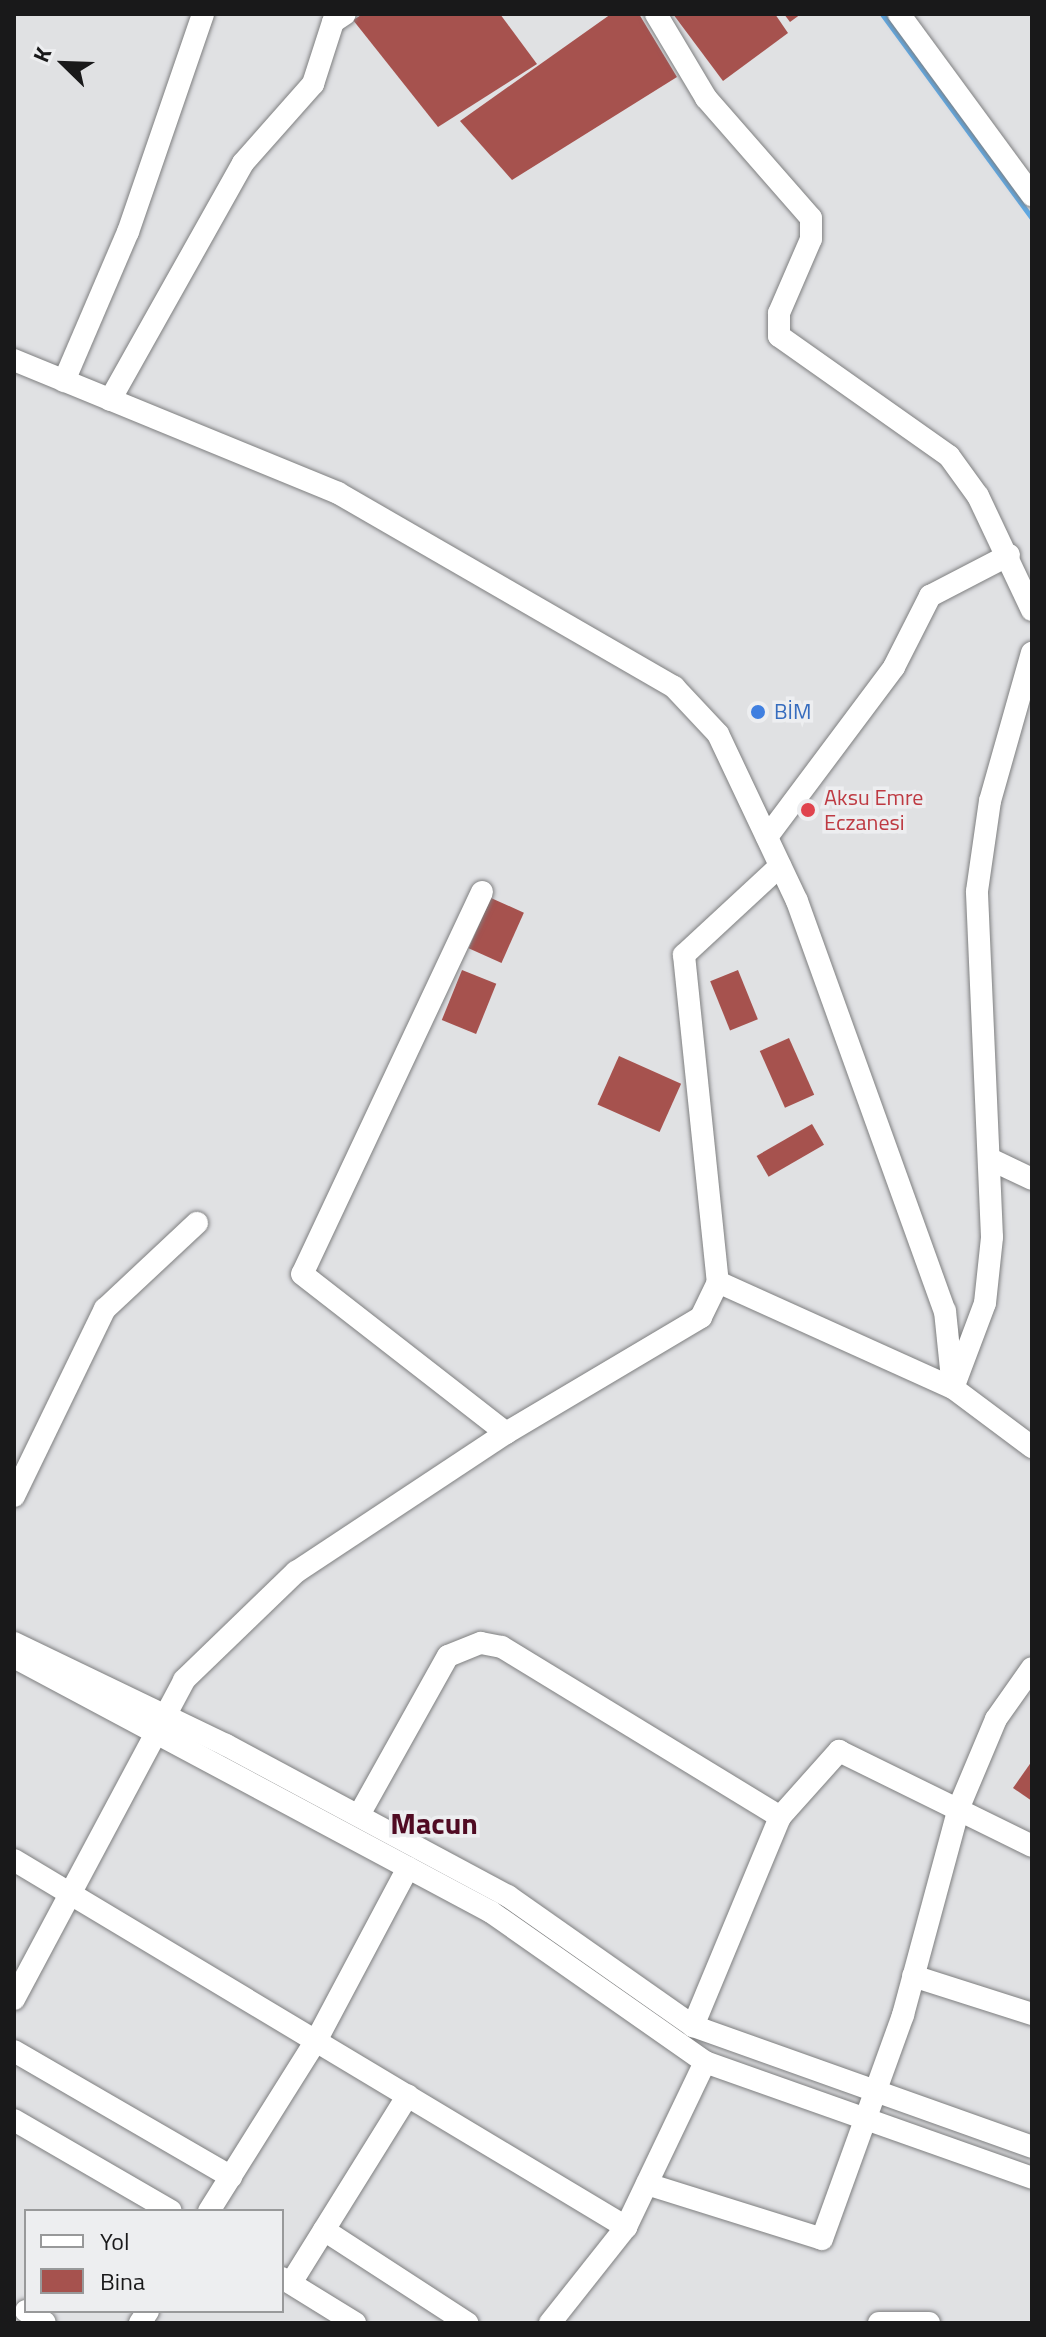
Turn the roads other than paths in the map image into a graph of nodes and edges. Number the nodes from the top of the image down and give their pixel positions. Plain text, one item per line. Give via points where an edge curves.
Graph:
1 (203, 14) edge
2 (345, 14) edge
3 (656, 14) edge
4 (899, 14) edge
5 (1032, 195) edge
6 (14, 360) edge
7 (64, 381) junction
8 (110, 400) junction
9 (1009, 555) junction
10 (1032, 610) edge
11 (1032, 653) edge
12 (767, 837) junction
13 (780, 866) junction
14 (482, 892) dead end
15 (992, 1160) junction
16 (1032, 1179) edge
17 (197, 1223) dead end
18 (718, 1282) junction
19 (953, 1388) junction
20 (506, 1433) junction
21 (1032, 1447) edge
22 (14, 1496) edge
23 (14, 1643) edge
24 (14, 1657) edge
25 (1032, 1668) edge
26 (163, 1714) junction
27 (151, 1737) junction
28 (959, 1807) junction
29 (359, 1815) junction
30 (780, 1817) junction
31 (1032, 1846) edge
32 (14, 1860) edge
33 (408, 1868) junction
34 (70, 1897) junction
35 (913, 1976) junction
36 (14, 1999) edge
37 (1032, 2014) edge
38 (693, 2026) junction
39 (317, 2039) junction
40 (14, 2051) edge
41 (705, 2062) junction
42 (408, 2095) junction
43 (873, 2095) junction
44 (14, 2120) edge
45 (864, 2121) junction
46 (1032, 2147) edge
47 (231, 2177) junction
48 (1032, 2178) edge
49 (647, 2184) junction
50 (168, 2209) edge
51 (210, 2209) edge
52 (626, 2227) junction
53 (324, 2230) junction
54 (286, 2281) edge
55 (355, 2323) edge
56 (467, 2323) edge
57 (550, 2323) edge
58 (879, 2323) edge
59 (929, 2323) edge

1 - 7 street via 128,232
2 - 8 street via 333,22 313,84 243,163
3 - 9 street via 706,98 811,218 811,239 779,313 779,336 949,456
4 - 5 street
6 - 7 street
7 - 8 street
8 - 12 street via 338,493 674,687 718,734
9 - 10 street
9 - 12 street via 930,596 894,667
11 - 15 street via 990,801 977,891
12 - 13 street
13 - 18 street via 684,955
13 - 19 street via 945,1311
14 - 20 street via 302,1274
15 - 16 street
15 - 19 street via 985,1303
17 - 22 street via 105,1309
18 - 19 street
18 - 20 street via 701,1317
19 - 21 street
20 - 26 street via 296,1572 184,1680
23 - 26 street
24 - 27 street
25 - 28 street via 996,1719
26 - 27 street
26 - 29 street
27 - 33 street
27 - 34 street
28 - 30 street via 839,1751
28 - 31 street
28 - 35 street
29 - 30 street via 448,1656 481,1643 502,1647
29 - 38 street via 508,1896
30 - 38 street
32 - 34 street
33 - 39 street
33 - 41 street via 491,1912
34 - 36 street
34 - 39 street
35 - 37 street
35 - 43 street
38 - 43 street
39 - 42 street
39 - 47 street
40 - 47 street
41 - 45 street
41 - 49 street
42 - 52 street
42 - 53 street
43 - 45 street
43 - 46 street
44 - 50 street
45 - 48 street
45 - 49 street via 822,2239
47 - 51 street
49 - 52 street
52 - 57 street
53 - 54 street
53 - 56 street
54 - 55 street
58 - 59 street

